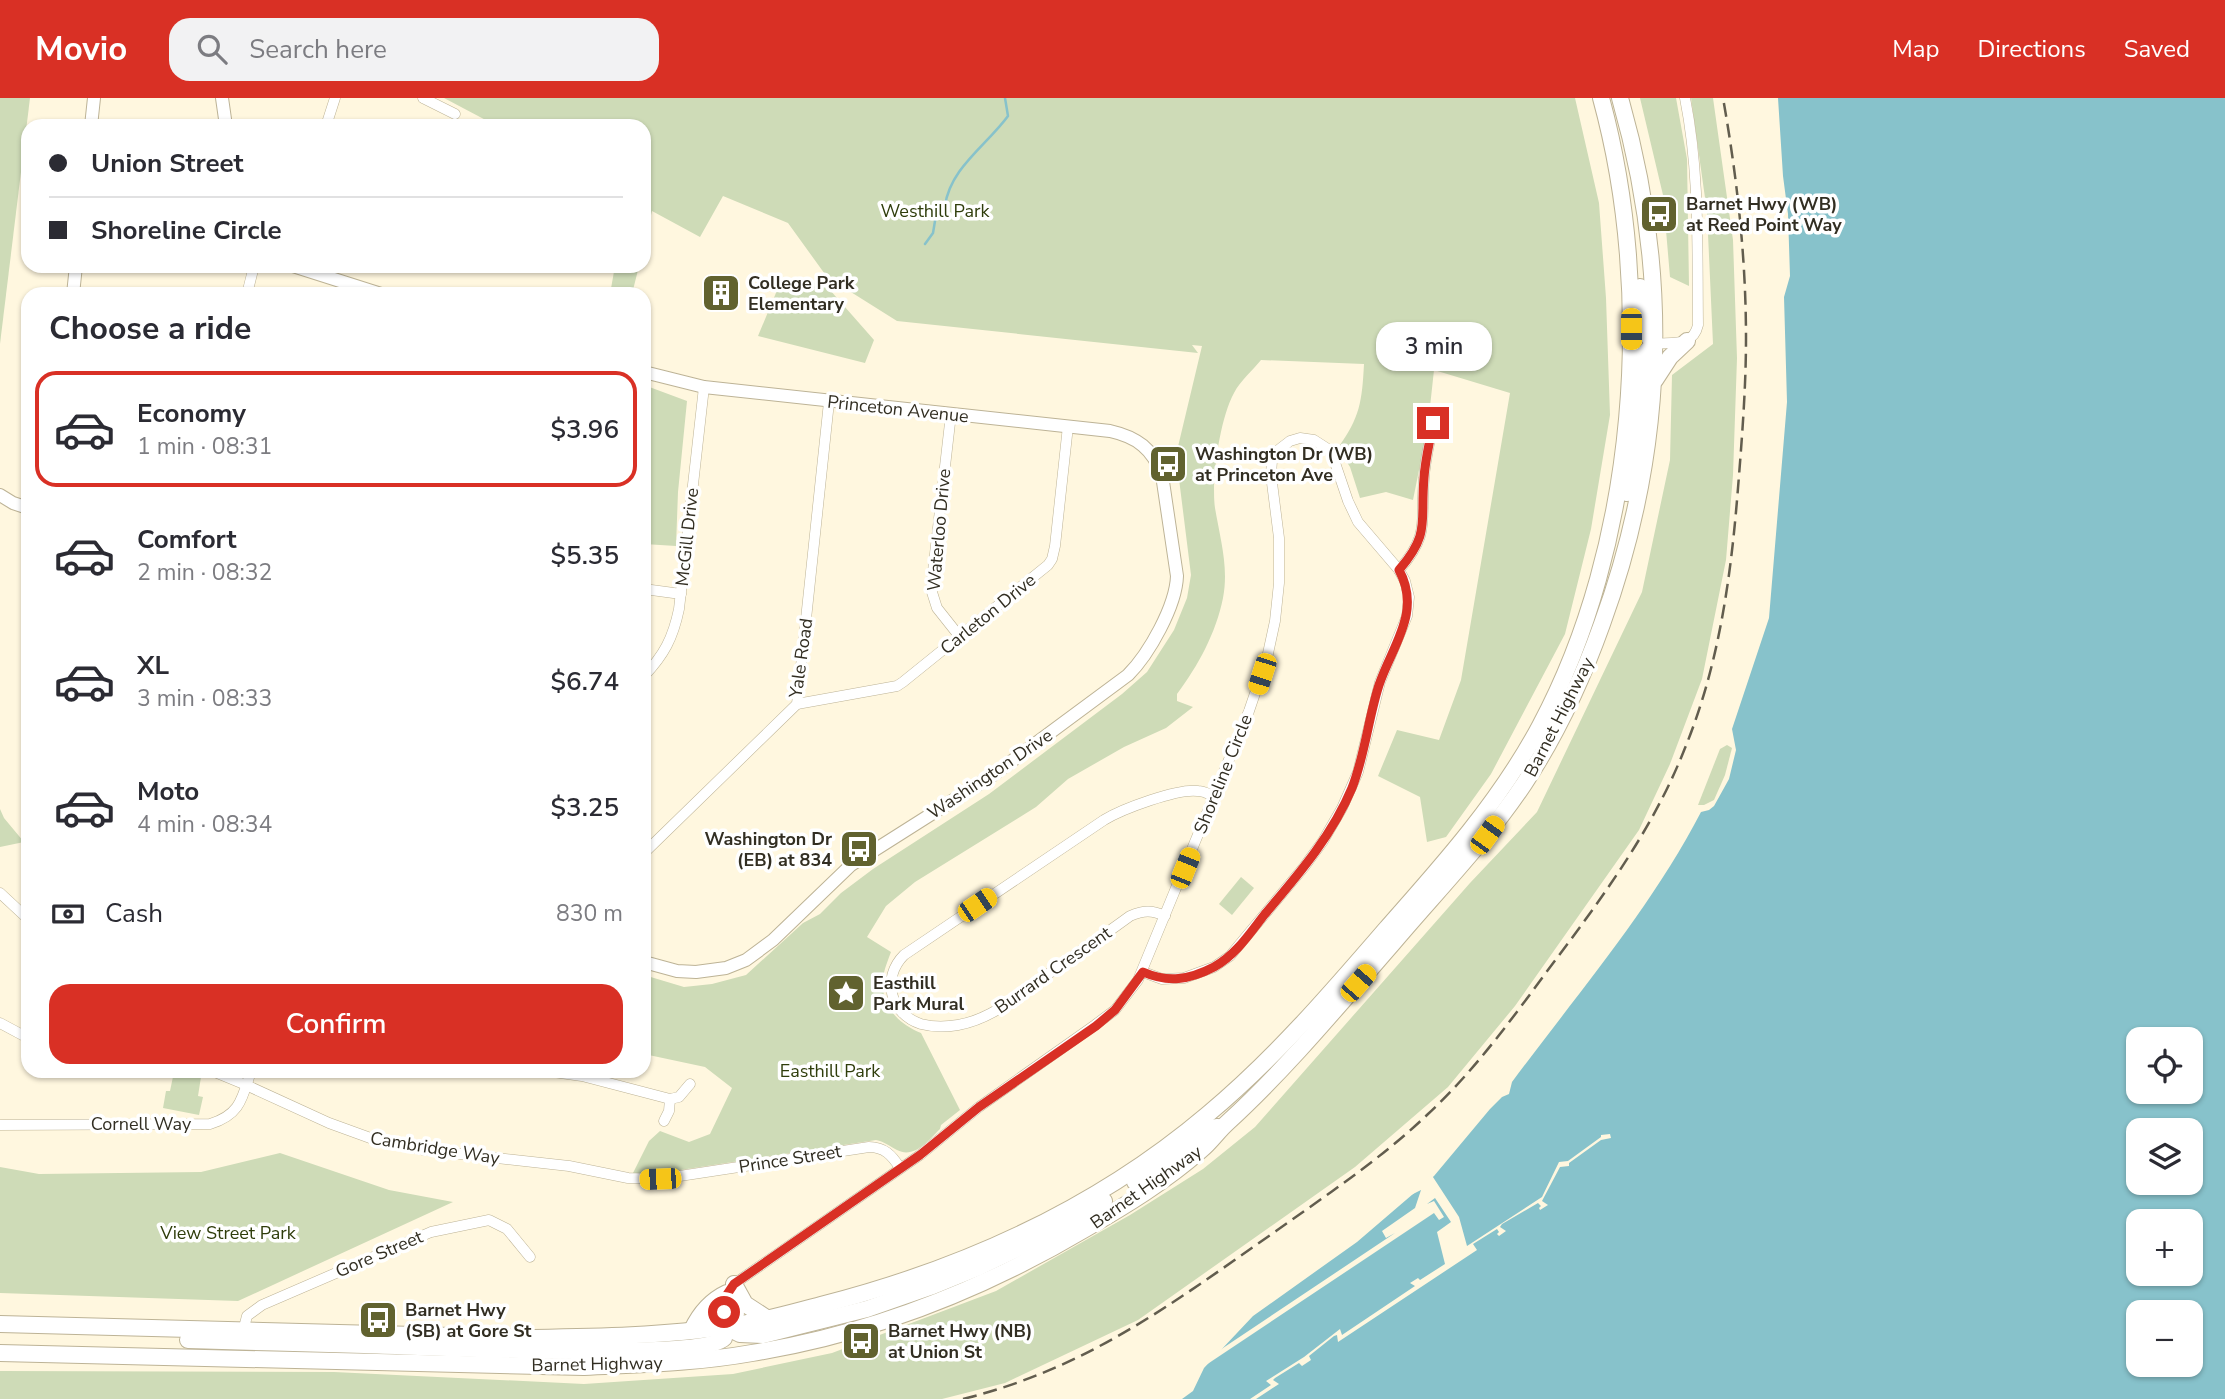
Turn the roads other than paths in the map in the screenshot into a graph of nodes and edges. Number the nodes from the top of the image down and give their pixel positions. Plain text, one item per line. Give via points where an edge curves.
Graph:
1 (94, 98) edge
2 (222, 98) edge
3 (335, 98) edge
4 (423, 98) edge
5 (1601, 98) edge
6 (1620, 98) edge
7 (1685, 98) edge
8 (455, 114) dead end
9 (92, 119) edge
10 (225, 119) edge
11 (328, 119) edge
12 (1624, 211) junction
13 (315, 273) edge
14 (359, 287) edge
15 (1687, 341) junction
16 (1654, 344) junction
17 (651, 374) edge
18 (1653, 382) junction
19 (704, 387) junction
20 (830, 401) junction
21 (951, 414) junction
22 (1433, 423) dead end
23 (1068, 426) junction
24 (1149, 450) joint
25 (0, 495) edge
26 (21, 506) edge
27 (1605, 552) junction
28 (1399, 570) junction
29 (651, 590) edge
30 (681, 594) junction
31 (960, 637) junction
32 (651, 668) edge
33 (797, 704) junction
34 (1214, 796) junction
35 (651, 846) edge
36 (0, 892) edge
37 (21, 912) edge
38 (1166, 916) junction
39 (651, 964) edge
40 (1143, 972) junction
41 (0, 1023) edge
42 (21, 1034) edge
43 (229, 1078) edge
44 (248, 1078) edge
45 (590, 1078) edge
46 (691, 1084) dead end
47 (246, 1085) junction
48 (670, 1099) junction
49 (664, 1121) dead end
50 (0, 1125) edge
51 (1223, 1126) junction
52 (900, 1168) junction
53 (671, 1177) joint
54 (530, 1257) dead end
55 (730, 1288) junction
56 (768, 1319) junction
57 (0, 1324) edge
58 (726, 1327) junction
59 (692, 1330) junction
60 (0, 1334) edge
61 (242, 1336) junction
62 (0, 1353) edge

1 - 9 street
2 - 10 street
3 - 11 street
4 - 8 street
5 - 12 main road, Barnet Highway
6 - 16 main road, Barnet Highway via 1649,231
7 - 15 street via 1695,169 1698,325 1694,337
12 - 16 main road via 1638,252 1642,328
12 - 27 main road, Barnet Highway via 1630,370 1623,452
13 - 14 street
15 - 16 street
15 - 18 main road
16 - 18 main road, Barnet Highway
16 - 27 main road via 1644,354 1627,495
17 - 19 street, Princeton Avenue
18 - 51 main road, Barnet Highway via 1648,444 1629,542 1594,647 1553,736 1487,835 1295,1055
19 - 20 street, Princeton Avenue
19 - 30 street, McGill Drive
20 - 21 street, Princeton Avenue
20 - 33 street, Yale Road
21 - 23 street, Princeton Avenue
21 - 31 street, Waterloo Drive via 931,589 937,608
22 - 28 street via 1420,539
23 - 24 street, Princeton Avenue via 1119,433
23 - 31 street, Carleton Drive via 1052,559
24 - 39 street, Washington Drive via 1163,475 1177,582 1152,646 1138,666 993,775 851,865 746,960 696,972
25 - 26 street
27 - 56 main road, Barnet Highway via 1565,676 1511,774 1474,826 1400,913 1239,1087 1158,1153 1048,1221 907,1281
28 - 34 street, Shoreline Circle via 1358,522 1327,447 1306,438 1280,448 1271,471 1280,561 1271,643 1257,691
28 - 40 street, Shoreline Circle via 1408,590 1407,616 1380,682 1351,790 1323,841 1223,961 1184,978 1162,979
29 - 30 street
30 - 32 street, McGill Drive via 667,647
31 - 33 street, Carleton Drive via 897,685
33 - 35 street, Yale Road
34 - 38 street, Shoreline Circle
34 - 38 street, Burrard Crescent via 1199,791 1182,793 1117,812 904,955 892,975 892,996 904,1014 922,1024 970,1022 998,1009 1130,916 1154,911
36 - 37 street
38 - 40 street, Shoreline Circle
40 - 52 street via 1115,1010
41 - 42 street
43 - 47 street, Cambridge Way
44 - 47 street, Cornell Way
45 - 48 street
46 - 48 street via 679,1097
47 - 50 street, Cornell Way via 233,1113 210,1124
47 - 53 street, Cambridge Way via 373,1139 628,1178
48 - 49 street
51 - 58 main road via 1212,1128 1052,1232 943,1282 867,1309 763,1335 740,1334
51 - 62 main road, Barnet Highway via 1205,1147 1125,1206 986,1281 890,1319 755,1353 678,1363 584,1367
52 - 53 street, Prince Street via 890,1153 869,1147
52 - 55 street
54 - 61 street, Gore Street via 507,1229 489,1220 431,1232 262,1305 247,1316
55 - 56 main road
55 - 58 street via 723,1308
55 - 59 main road via 712,1300
56 - 58 main road, Barnet Highway
57 - 61 main road, Barnet Highway
58 - 59 main road, Barnet Highway
58 - 61 main road via 724,1338 717,1343 584,1352
59 - 61 main road, Barnet Highway via 530,1338
60 - 61 main road

